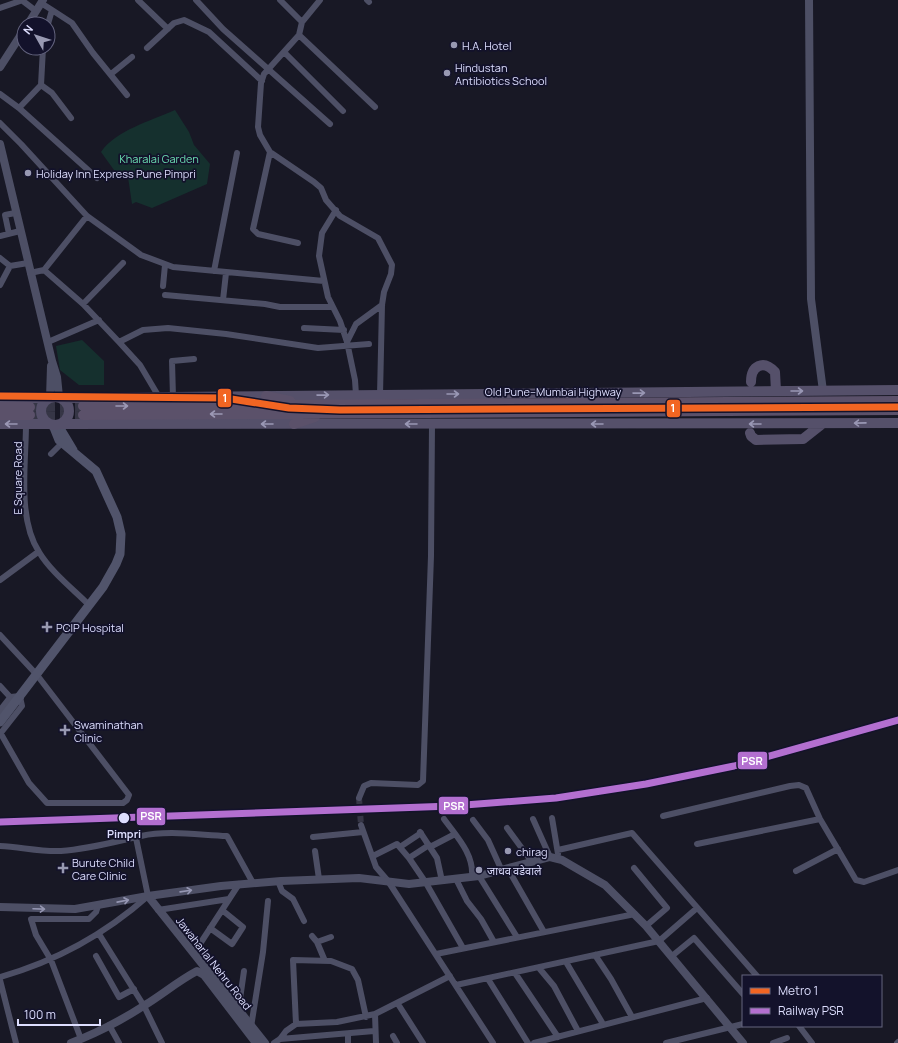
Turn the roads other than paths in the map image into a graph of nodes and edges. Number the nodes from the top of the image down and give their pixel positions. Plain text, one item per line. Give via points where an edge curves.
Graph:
1 (23, 0) edge
2 (138, 0) edge
3 (196, 0) edge
4 (280, 0) edge
5 (320, 0) edge
6 (809, 0) edge
7 (42, 2) edge
8 (0, 8) edge
9 (52, 10) junction
10 (36, 11) junction
11 (33, 16) edge
12 (50, 16) edge
13 (302, 22) junction
14 (168, 29) junction
15 (299, 35) junction
16 (16, 42) edge
17 (147, 48) dead end
18 (284, 52) junction
19 (43, 56) edge
20 (132, 57) dead end
21 (0, 66) edge
22 (268, 69) junction
23 (111, 74) junction
24 (262, 81) junction
25 (41, 85) junction
26 (0, 94) edge
27 (127, 95) dead end
28 (19, 108) junction
29 (375, 108) dead end
30 (344, 110) dead end
31 (71, 118) dead end
32 (0, 123) edge
33 (330, 124) dead end
34 (0, 144) edge
35 (270, 152) junction
36 (237, 153) dead end
37 (97, 178) dead end
38 (336, 210) junction
39 (16, 213) junction
40 (87, 216) junction
41 (20, 231) junction
42 (9, 234) junction
43 (0, 236) edge
44 (298, 243) dead end
45 (0, 258) edge
46 (28, 263) junction
47 (123, 263) dead end
48 (165, 265) junction
49 (10, 266) junction
50 (44, 270) junction
51 (214, 271) junction
52 (226, 273) junction
53 (30, 274) junction
54 (324, 281) junction
55 (0, 285) edge
56 (163, 286) dead end
57 (165, 295) dead end
58 (223, 300) junction
59 (83, 304) junction
60 (382, 304) junction
61 (331, 307) junction
62 (98, 320) junction
63 (304, 328) dead end
64 (344, 330) junction
65 (48, 342) junction
66 (119, 342) junction
67 (348, 344) junction
68 (369, 344) dead end
69 (194, 359) dead end
70 (751, 382) dead end
71 (898, 390) edge
72 (776, 391) junction
73 (824, 391) junction
74 (356, 395) junction
75 (380, 395) junction
76 (266, 396) junction
77 (159, 397) junction
78 (173, 397) junction
79 (0, 398) edge
80 (55, 398) junction
81 (898, 401) edge
82 (308, 405) junction
83 (797, 406) junction
84 (0, 407) edge
85 (898, 410) edge
86 (324, 414) junction
87 (0, 415) edge
88 (29, 415) junction
89 (898, 422) edge
90 (0, 424) edge
91 (55, 424) junction
92 (294, 424) junction
93 (432, 424) junction
94 (822, 424) junction
95 (750, 434) dead end
96 (62, 443) junction
97 (74, 451) junction
98 (51, 454) dead end
99 (38, 552) junction
100 (0, 580) edge
101 (89, 605) junction
102 (0, 635) edge
103 (38, 675) junction
104 (0, 686) edge
105 (15, 698) junction
106 (2, 716) edge
107 (0, 734) edge
108 (359, 798) tunnel mouth
109 (663, 816) dead end
110 (552, 818) dead end
111 (444, 819) dead end
112 (534, 819) dead end
113 (820, 819) junction
114 (473, 820) dead end
115 (361, 825) tunnel mouth
116 (508, 828) dead end
117 (363, 832) junction
118 (455, 834) junction
119 (313, 837) dead end
120 (136, 838) junction
121 (697, 844) dead end
122 (0, 846) edge
123 (430, 846) junction
124 (400, 847) junction
125 (838, 849) junction
126 (558, 850) junction
127 (315, 851) dead end
128 (373, 856) junction
129 (550, 857) junction
130 (409, 858) junction
131 (559, 859) junction
132 (532, 862) junction
133 (634, 868) dead end
134 (505, 870) junction
135 (898, 870) edge
136 (796, 871) dead end
137 (475, 877) junction
138 (456, 879) junction
139 (319, 880) junction
140 (278, 881) junction
141 (388, 881) junction
142 (442, 881) junction
143 (253, 883) junction
144 (426, 883) junction
145 (239, 884) junction
146 (148, 896) junction
147 (229, 899) junction
148 (268, 901) dead end
149 (98, 906) junction
150 (0, 907) edge
151 (697, 908) junction
152 (158, 910) junction
153 (222, 910) junction
154 (635, 914) junction
155 (304, 921) dead end
156 (646, 926) junction
157 (210, 928) junction
158 (544, 932) junction
159 (99, 934) junction
160 (312, 936) dead end
161 (331, 937) dead end
162 (518, 938) junction
163 (659, 941) junction
164 (317, 942) junction
165 (494, 942) junction
166 (463, 948) junction
167 (194, 953) junction
168 (436, 954) junction
169 (595, 955) junction
170 (96, 956) dead end
171 (672, 956) junction
172 (51, 960) junction
173 (325, 961) junction
174 (566, 962) junction
175 (539, 968) junction
176 (244, 971) dead end
177 (515, 973) junction
178 (756, 975) edge
179 (450, 976) junction
180 (0, 978) edge
181 (488, 978) junction
182 (456, 985) junction
183 (134, 989) junction
184 (742, 993) edge
185 (707, 998) junction
186 (232, 1003) junction
187 (398, 1004) junction
188 (144, 1006) junction
189 (375, 1014) junction
190 (366, 1017) junction
191 (632, 1017) junction
192 (296, 1024) junction
193 (603, 1024) junction
194 (742, 1024) edge
195 (109, 1025) junction
196 (250, 1026) junction
197 (732, 1027) junction
198 (800, 1027) edge
199 (374, 1031) junction
200 (578, 1031) junction
201 (348, 1034) junction
202 (393, 1036) dead end
203 (558, 1037) junction
204 (787, 1038) dead end
205 (81, 1039) junction
206 (280, 1039) junction
207 (16, 1043) edge
208 (71, 1043) edge
209 (119, 1043) edge
210 (162, 1043) edge
211 (256, 1043) edge
212 (265, 1043) edge
213 (274, 1043) edge
214 (348, 1043) edge
215 (376, 1043) edge
216 (397, 1043) edge
217 (423, 1043) edge
218 (493, 1043) edge
219 (528, 1043) edge
220 (534, 1043) edge
221 (666, 1043) edge
222 (744, 1043) edge
223 (775, 1043) edge
224 (812, 1043) edge

1 - 8 street
1 - 10 street
2 - 14 street
3 - 22 street
4 - 13 street
5 - 13 street
6 - 73 street via 811,299
7 - 9 street
7 - 10 street
9 - 12 street
9 - 23 street via 72,23
10 - 11 street
13 - 15 street
14 - 17 street
14 - 24 street via 180,20 204,28
15 - 18 street
15 - 29 street
16 - 21 street
18 - 22 street
18 - 30 street
19 - 25 street
20 - 23 street
22 - 24 street
22 - 33 street
23 - 27 street
24 - 35 street via 258,127 263,143
25 - 28 street
25 - 31 street via 52,93
26 - 28 street
28 - 37 street
32 - 40 street
34 - 39 street
35 - 38 street via 321,188 326,200
35 - 44 street via 253,230 258,234
36 - 51 street
38 - 54 street via 319,242
38 - 60 street via 347,221 378,238 392,265
39 - 41 street
39 - 42 street via 5,215
40 - 48 street via 141,255
40 - 50 street
41 - 42 street
41 - 46 street
42 - 43 street
45 - 49 street
46 - 49 street
46 - 53 street
47 - 59 street
48 - 51 street
48 - 56 street
49 - 55 street
50 - 53 street
50 - 59 street
51 - 52 street
52 - 54 street
52 - 58 street
53 - 65 street
54 - 61 street
57 - 58 street
58 - 61 street via 280,307
59 - 62 street
60 - 67 street via 356,324
60 - 75 street
61 - 64 street
62 - 65 street
62 - 66 street
63 - 64 street
64 - 67 street
65 - 80 street via 57,377
66 - 67 street via 143,330 168,328 318,348
66 - 77 street via 140,365
67 - 68 street
67 - 74 street
69 - 78 street via 172,361
70 - 72 main road via 755,367 768,365 775,372
71 - 73 main road
72 -> 73 main road
75 -> 72 main road
74 - 75 main road
76 -> 74 main road
76 - 78 main road
76 - 82 highway
77 - 78 main road
77 - 80 main road
79 - 80 main road
80 - 91 main road via 44,403 41,411 44,419
80 - 91 main road via 67,403 69,410 67,418
81 - 83 highway
82 - 83 highway, Old Pune–Mumbai Highway
86 -> 82 highway, Old Pune–Mumbai Highway via 83,411
83 - 85 highway
83 - 86 highway, Old Pune–Mumbai Highway
84 - 88 highway
86 - 92 highway
87 - 88 highway
88 -> 90 main road
88 - 91 main road
88 - 99 street, E Square Road via 24,506
89 -> 94 main road
92 -> 91 main road
91 - 96 main road via 56,436
91 - 97 main road
93 -> 92 main road
94 -> 93 main road
93 - 108 street via 431,556 423,781 418,785 371,783 364,786
94 - 95 main road via 803,439 756,440
96 - 97 main road
96 - 98 street
97 - 101 main road via 101,478 118,517 121,534 120,554 116,564
99 - 100 street
99 - 101 street, E Square Road
101 - 103 main road
102 - 103 street
103 - 105 main road
103 - 107 street via 129,795 127,800 123,803 48,803 29,783
104 - 105 street
105 - 106 main road
105 - 107 street via 22,706
109 - 113 street via 795,785 806,788
110 - 126 street
111 - 118 street
112 - 129 street
113 - 121 street
113 - 125 street
114 - 134 street
115 - 117 street
116 - 132 street
117 - 119 street
117 - 128 street
118 - 123 street
118 - 137 street via 465,848
120 - 122 street via 92,848 60,851
120 - 143 street via 162,833 227,836
120 - 146 street
123 - 124 street via 421,832
123 - 130 street
123 - 142 street via 437,858
124 - 128 street via 397,844
124 - 130 street
125 - 135 street via 856,880 860,882
125 - 136 street
126 - 131 street
126 - 151 street via 632,833
127 - 139 street
128 - 141 street via 376,867
129 - 131 street
129 - 132 street
130 - 144 street
131 - 154 street via 605,885
132 - 134 street
133 - 156 street via 667,908
134 - 137 street
134 - 158 street
137 - 138 street
137 - 162 street
138 - 142 street
138 - 165 street
139 - 140 street
139 - 141 street via 358,878
140 - 143 street
140 - 155 street via 282,891 293,899
141 - 144 street
141 - 168 street
142 - 144 street
143 - 145 street
144 - 166 street
146 -> 145 street
145 - 147 street
149 -> 146 street
146 - 152 street, Jawaharlal Nehru Road
146 - 159 street
147 - 152 street
147 - 153 street
148 - 196 street via 263,952
150 -> 149 street via 63,910
149 - 172 street via 89,919 31,919 36,935
151 - 163 street
151 - 178 street
152 - 167 street, Jawaharlal Nehru Road
153 - 157 street
153 - 157 street via 243,926 232,944
154 - 156 street
154 - 158 street
156 - 163 street
157 - 167 street
158 - 162 street
159 - 172 street
159 - 183 street
160 - 164 street
161 - 164 street
162 - 165 street
163 - 169 street
163 - 171 street
164 - 173 street
165 - 166 street
166 - 168 street
167 - 186 street, Jawaharlal Nehru Road
168 - 179 street
169 - 174 street
169 - 191 street
170 - 183 street via 119,997
171 - 184 street via 694,938
171 - 185 street
172 - 180 street
172 - 205 street
173 - 190 street via 352,969 358,980
173 - 192 street via 293,960
174 - 175 street
174 - 193 street
175 - 177 street
175 - 200 street via 554,986
176 - 186 street via 240,999
177 - 181 street
177 - 203 street
179 - 182 street
179 - 187 street
180 - 207 street
181 - 182 street
181 - 219 street
182 - 218 street
183 - 188 street
185 - 191 street
185 - 197 street
186 - 196 street, Jawaharlal Nehru Road
187 - 189 street
187 - 217 street
188 - 195 street
188 - 210 street
188 - 211 street via 197,971 204,975
189 - 190 street
189 - 199 street
190 - 192 street via 337,1022
191 - 193 street
192 - 206 street
193 - 200 street
194 - 197 street
195 - 205 street
195 - 209 street
196 - 212 street, Jawaharlal Nehru Road
197 - 221 street
197 - 222 street
198 - 224 street
199 - 201 street
199 - 215 street
200 - 203 street
201 - 206 street
201 - 214 street
202 - 216 street
203 - 220 street
204 - 223 street
205 - 208 street
206 - 213 street

